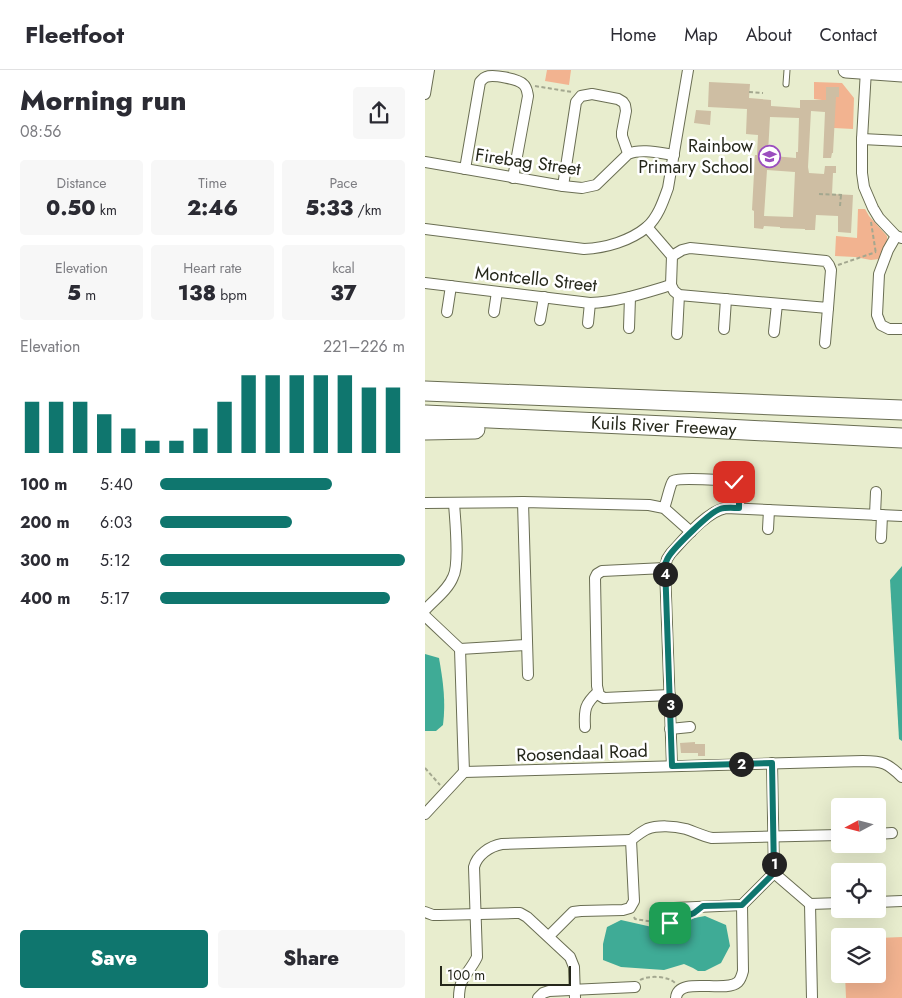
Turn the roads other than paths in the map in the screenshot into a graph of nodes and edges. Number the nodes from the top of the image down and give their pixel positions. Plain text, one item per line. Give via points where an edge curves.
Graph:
1 (429, 70) edge
2 (688, 70) edge
3 (787, 70) edge
4 (846, 70) edge
5 (866, 71) edge
6 (902, 74) edge
7 (786, 84) dead end
8 (425, 94) edge
9 (862, 139) junction
10 (902, 141) edge
11 (629, 153) junction
12 (674, 155) junction
13 (425, 162) edge
14 (465, 169) junction
15 (513, 178) junction
16 (563, 186) junction
17 (647, 227) junction
18 (425, 228) edge
19 (899, 237) edge
20 (672, 256) junction
21 (425, 283) edge
22 (671, 285) junction
23 (451, 286) junction
24 (497, 292) junction
25 (679, 295) junction
26 (630, 297) junction
27 (544, 298) junction
28 (726, 299) junction
29 (590, 303) junction
30 (777, 304) junction
31 (828, 308) junction
32 (447, 312) dead end
33 (494, 312) dead end
34 (541, 320) dead end
35 (588, 323) dead end
36 (629, 328) dead end
37 (724, 329) dead end
38 (902, 329) edge
39 (774, 332) dead end
40 (677, 334) dead end
41 (825, 343) dead end
42 (425, 378) edge
43 (425, 391) edge
44 (665, 401) junction
45 (902, 410) edge
46 (425, 415) edge
47 (689, 426) junction
48 (425, 430) edge
49 (902, 438) edge
50 (876, 492) dead end
51 (455, 502) junction
52 (523, 502) junction
53 (425, 503) edge
54 (664, 508) junction
55 (739, 508) junction
56 (769, 510) junction
57 (879, 515) junction
58 (902, 516) edge
59 (768, 529) dead end
60 (691, 532) junction
61 (881, 538) dead end
62 (665, 568) junction
63 (425, 610) edge
64 (425, 616) edge
65 (526, 645) junction
66 (460, 649) junction
67 (528, 676) dead end
68 (598, 692) junction
69 (669, 695) junction
70 (585, 727) dead end
71 (690, 727) dead end
72 (671, 729) junction
73 (772, 763) junction
74 (672, 766) junction
75 (464, 772) junction
76 (902, 777) edge
77 (425, 814) edge
78 (886, 833) edge
79 (892, 833) dead end
80 (831, 835) edge
81 (774, 836) junction
82 (631, 840) junction
83 (774, 873) junction
84 (902, 901) edge
85 (886, 902) edge
86 (831, 903) edge
87 (810, 904) junction
88 (742, 905) junction
89 (674, 908) dead end
90 (425, 914) edge
91 (475, 914) junction
92 (549, 936) junction
93 (635, 987) road end
94 (575, 994) edge
95 (678, 994) edge
96 (459, 998) edge
97 (538, 998) edge
98 (812, 998) edge

1 - 8 street
2 - 12 street
3 - 7 lane
4 - 5 street
5 - 6 street
5 - 9 street
9 - 10 street
9 - 19 street via 862,179 866,192 879,218
11 - 12 street
11 - 16 street, Firebag Street via 596,185 582,188
11 - 16 street via 622,136 626,111 623,102 618,98 585,94 577,102
12 - 17 street via 663,204
13 - 14 street, Firebag Street
14 - 15 street, Firebag Street
14 - 15 street via 479,85 490,76 516,80 526,88 528,96
15 - 16 street, Firebag Street
17 - 18 street via 609,246 595,249
17 - 20 street
19 - 38 street via 888,250 879,274 878,320 889,329
20 - 22 street
20 - 31 street via 690,248 823,260 828,263 831,273
21 - 23 street, Montcello Street
22 - 25 street
22 - 26 street, Montcello Street
23 - 24 street, Montcello Street
23 - 32 street
24 - 27 street, Montcello Street
24 - 33 street
25 - 28 street
25 - 40 street
26 - 29 street, Montcello Street
26 - 36 street
27 - 29 street, Montcello Street
27 - 34 street
28 - 30 street
28 - 37 street
29 - 35 street
30 - 31 street
30 - 39 street
31 - 41 street
42 - 44 highway via 636,391
43 - 44 highway, Kuils River Freeway
44 - 45 highway, Kuils River Freeway
46 - 47 highway, Kuils River Freeway
47 - 48 highway via 642,431
47 - 49 highway, Kuils River Freeway
50 - 57 street
51 - 52 street
51 - 53 street
51 - 63 street via 455,575
52 - 54 street
52 - 65 street
54 - 55 street via 675,480 693,479 734,482 739,489
54 - 60 street
55 - 56 street
55 - 60 street via 717,510
56 - 57 street
56 - 59 street
57 - 58 street
57 - 61 street
60 - 62 street via 669,556
62 - 68 street via 601,571 597,574
62 - 69 street
64 - 66 street
65 - 66 street
65 - 67 street
66 - 75 street
68 - 69 street via 604,698
68 - 70 street via 585,708
69 - 72 street
71 - 72 street
72 - 74 street
73 - 74 street, Roosendaal Road
73 - 76 street, Roosendaal Road via 875,761 890,766
73 - 81 street
74 - 75 street, Roosendaal Road
75 - 77 street
78 - 79 street
80 - 81 street
81 - 82 street via 711,838 678,827 659,827 647,829
81 - 83 street
82 - 91 street via 492,847 474,865
82 - 92 street via 634,901 629,908 573,912
83 - 87 street
83 - 88 street
84 - 85 street
86 - 87 street
87 - 98 street
88 - 89 street
88 - 95 street via 741,980 728,985 686,986
90 - 91 street
91 - 92 street via 524,915
91 - 96 street via 477,957 461,982
92 - 94 street via 572,960
93 - 94 street
94 - 97 street via 549,991

